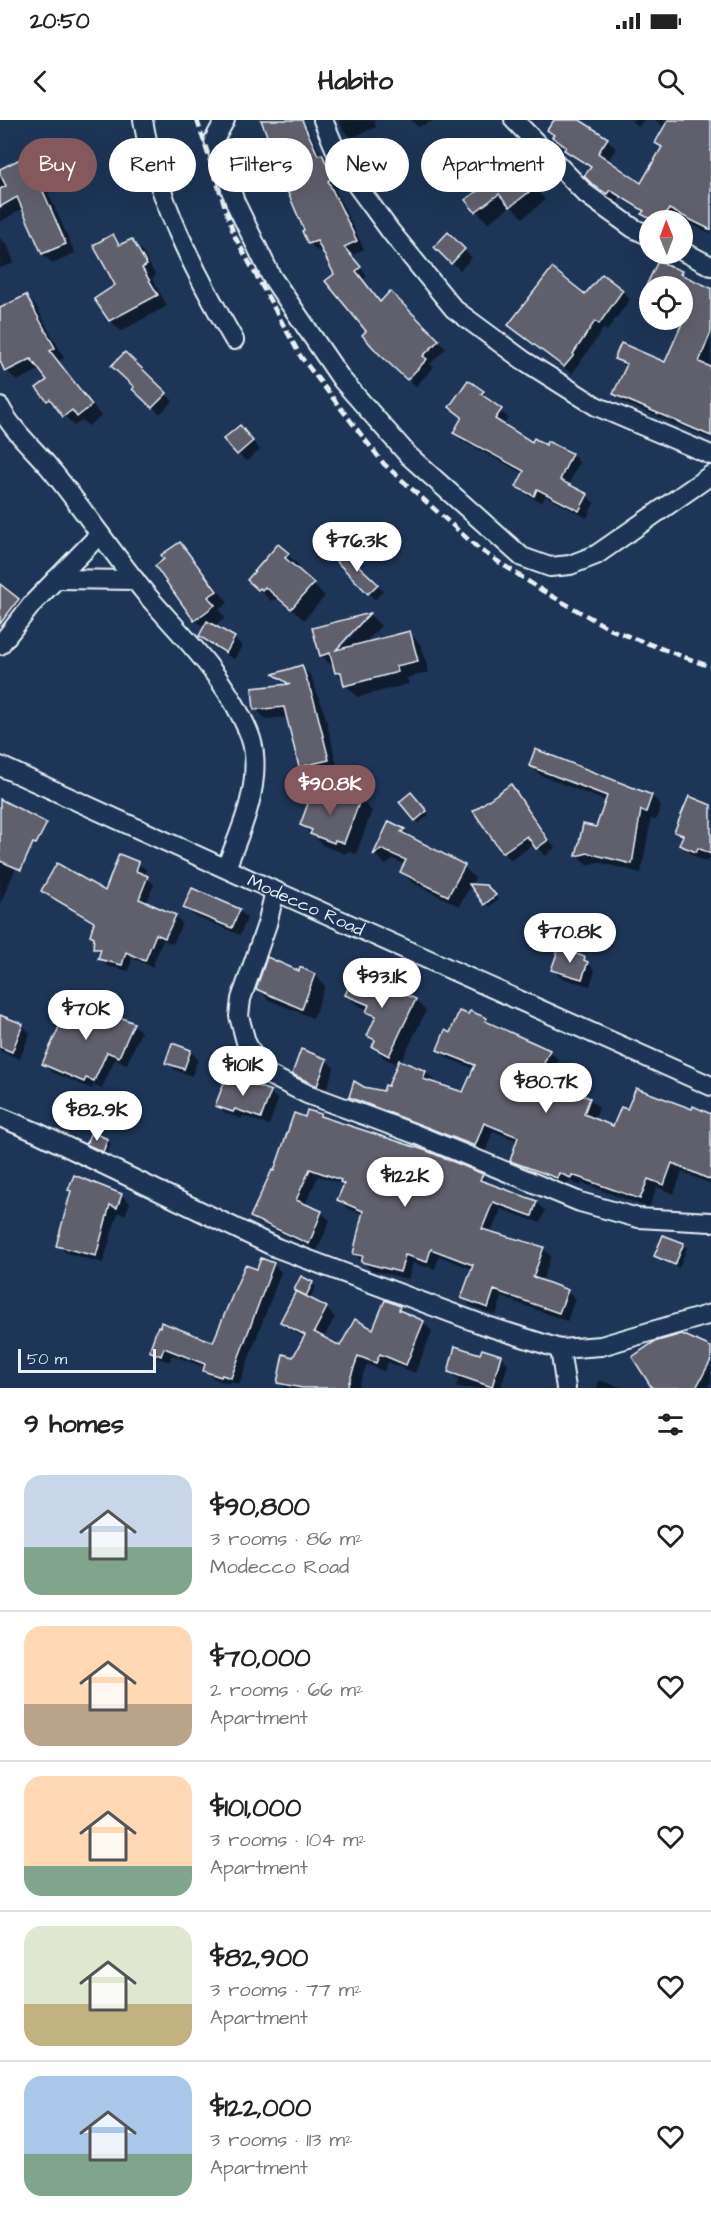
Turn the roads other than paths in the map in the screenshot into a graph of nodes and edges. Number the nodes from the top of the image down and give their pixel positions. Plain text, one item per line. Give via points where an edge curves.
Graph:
1 (143, 120) edge
2 (225, 120) edge
3 (323, 120) edge
4 (514, 120) edge
5 (639, 231) edge
6 (693, 257) edge
7 (711, 266) edge
8 (234, 340) dead end
9 (0, 407) edge
10 (711, 455) edge
11 (711, 475) edge
12 (100, 534) junction
13 (56, 579) junction
14 (135, 580) junction
15 (0, 645) edge
16 (0, 766) edge
17 (226, 868) junction
18 (275, 891) junction
19 (711, 1086) edge
20 (0, 1117) edge
21 (711, 1222) edge
22 (711, 1314) edge
23 (560, 1349) junction
24 (566, 1388) edge

1 - 8 street via 156,176 204,288
2 - 11 street via 214,140 235,202 271,276 342,380 409,456 522,557 549,567 570,565 596,555
3 - 10 street via 342,165 454,309 523,360 596,406
4 - 5 street via 586,195
6 - 7 street
9 - 12 street
12 - 13 street
12 - 14 street
13 - 14 street
13 - 15 street
14 - 17 street via 225,687 253,745 253,786
16 - 17 street, Modecco Road
17 - 18 street, Modecco Road
18 - 19 street, Modecco Road
18 - 21 street via 239,1016 246,1042 267,1074 307,1094 580,1202 638,1218
20 - 23 street via 276,1248
22 - 23 street via 601,1346
23 - 24 street

